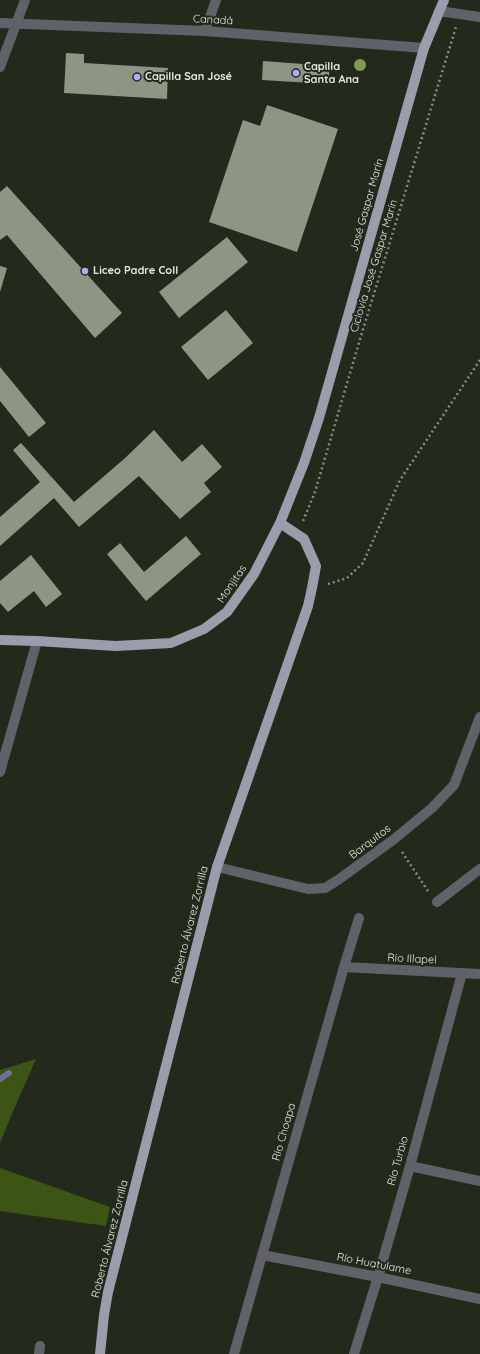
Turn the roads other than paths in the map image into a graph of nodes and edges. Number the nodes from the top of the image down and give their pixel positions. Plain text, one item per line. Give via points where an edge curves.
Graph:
1 (24, 0) edge
2 (216, 0) edge
3 (444, 0) edge
4 (439, 11) junction
5 (480, 17) edge
6 (0, 23) edge
7 (15, 24) junction
8 (206, 31) junction
9 (424, 48) junction
10 (0, 67) edge
11 (319, 418) joint
12 (280, 523) junction
13 (0, 640) edge
14 (37, 640) junction
15 (480, 717) edge
16 (0, 772) edge
17 (217, 867) junction
18 (480, 869) edge
19 (437, 902) road end
20 (359, 918) dead end
21 (344, 967) junction
22 (462, 973) junction
23 (480, 974) edge
24 (410, 1166) junction
25 (480, 1181) edge
26 (262, 1255) junction
27 (378, 1277) junction
28 (480, 1299) edge
29 (100, 1354) edge
30 (234, 1354) edge
31 (354, 1354) edge

1 - 7 street
2 - 8 street
3 - 4 main road, José Gaspar Marín
4 - 5 street
4 - 9 main road, José Gaspar Marín
6 - 7 street, Canadá
7 - 8 street, Canadá
7 - 10 street
8 - 9 street, Canadá
9 - 11 main road, José Gaspar Marín
11 - 12 main road, Monjitas
12 - 14 main road, Monjitas via 254,574 227,612 204,629 171,642 116,646
12 - 17 main road, Roberto Álvarez Zorrilla via 304,539 316,566 312,588 308,606
13 - 14 main road, Monjitas
14 - 16 street
15 - 17 street, Barquitos via 454,785 432,808 393,840 325,888 308,889
17 - 29 main road, Roberto Álvarez Zorrilla via 108,1292
18 - 19 street
20 - 21 street, Río Choapa
21 - 22 street, Río Illapel
21 - 26 street, Río Choapa
22 - 23 street, Río Illapel
22 - 24 street, Río Turbio
24 - 25 street
24 - 27 street, Río Turbio
26 - 27 street, Río Huatulame
26 - 30 street, Río Choapa
27 - 28 street, Río Huatulame
27 - 31 street, Río Turbio

